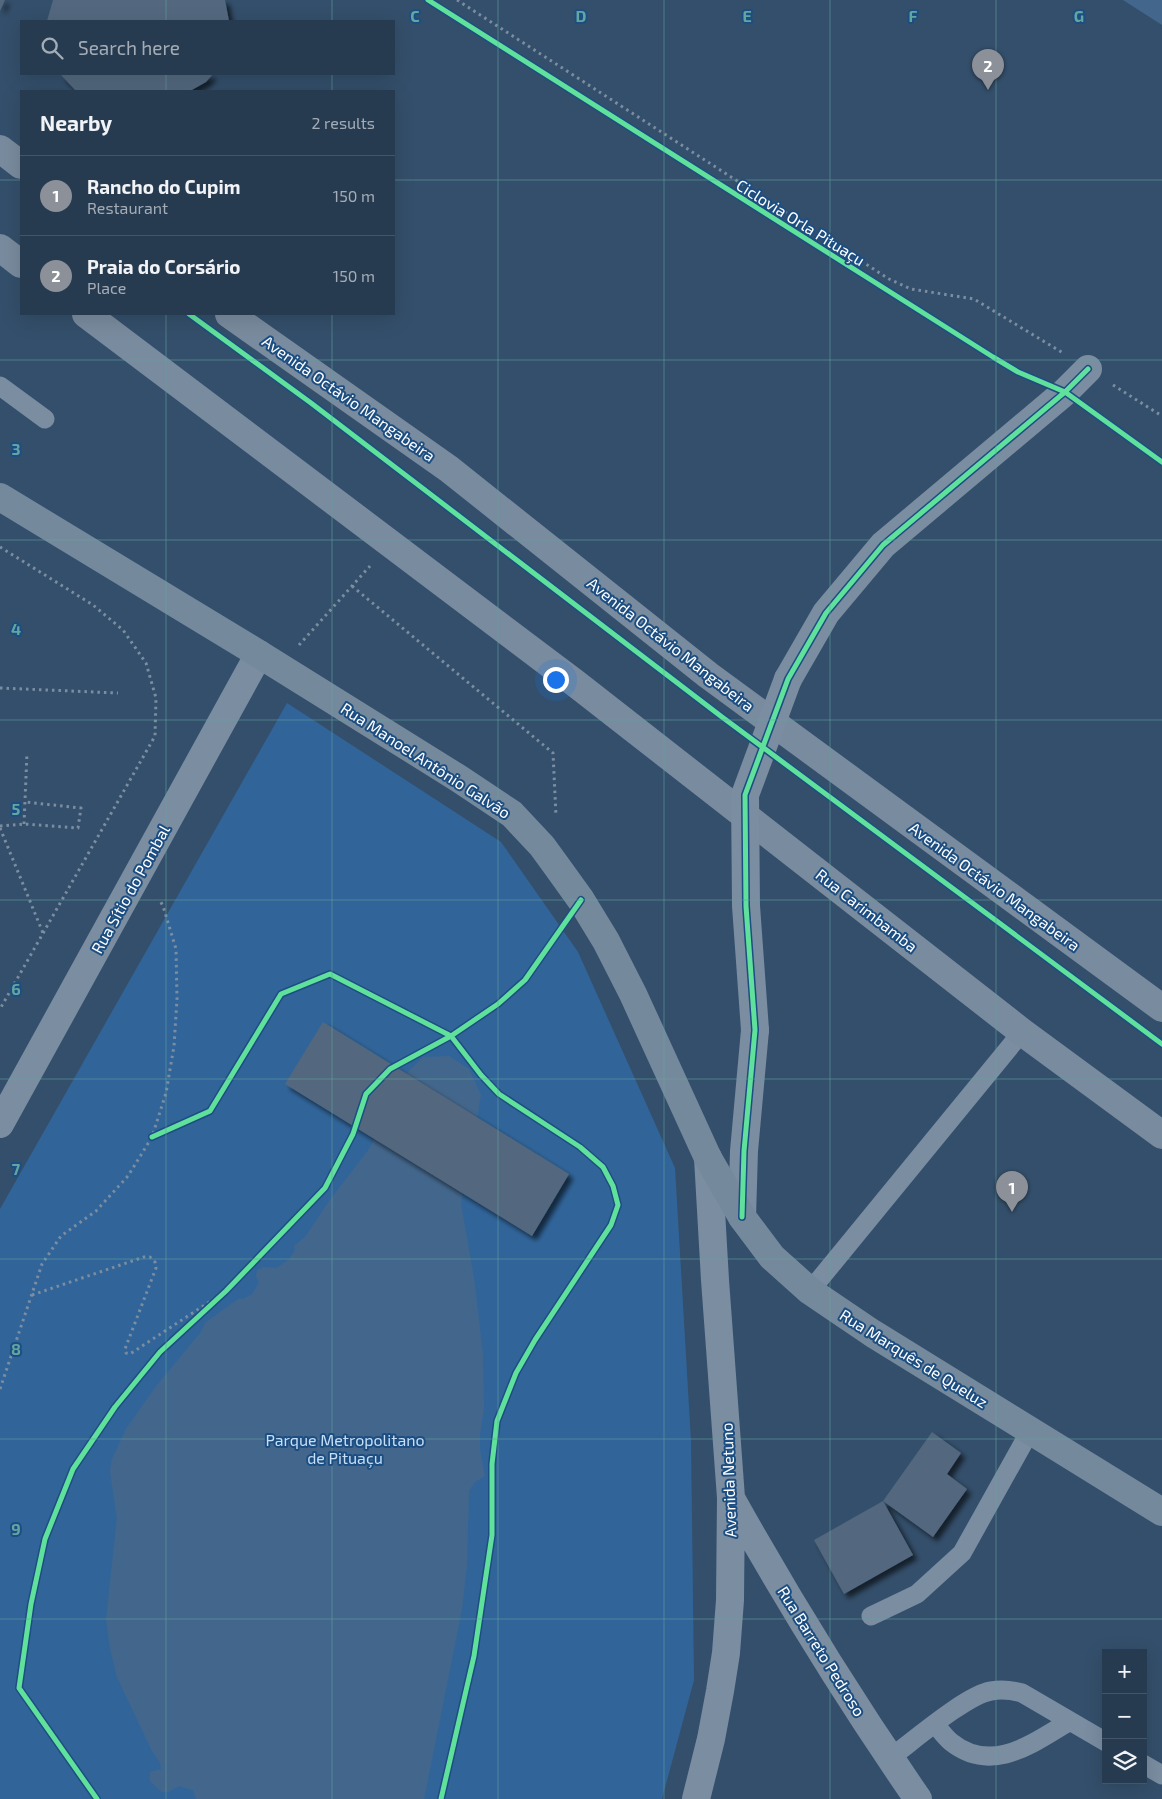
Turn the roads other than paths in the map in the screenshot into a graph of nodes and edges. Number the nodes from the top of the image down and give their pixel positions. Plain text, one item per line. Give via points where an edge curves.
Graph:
1 (0, 149) edge
2 (20, 164) edge
3 (0, 248) edge
4 (20, 263) edge
5 (87, 315) edge
6 (230, 315) edge
7 (1088, 369) road end
8 (0, 386) edge
9 (45, 419) dead end
10 (0, 498) edge
11 (269, 660) junction
12 (1162, 1008) edge
13 (1022, 1032) junction
14 (0, 1124) edge
15 (1162, 1135) edge
16 (708, 1158) junction
17 (742, 1217) junction
18 (810, 1291) junction
19 (1030, 1430) junction
20 (731, 1498) junction
21 (1162, 1512) edge
22 (872, 1616) dead end
23 (1070, 1721) junction
24 (935, 1724) junction
25 (1102, 1740) edge
26 (890, 1758) junction
27 (1147, 1766) edge
28 (1162, 1775) edge
29 (696, 1799) edge
30 (918, 1799) edge

1 - 2 main road
3 - 4 main road
5 - 13 main road, Rua Carimbamba via 575,683
6 - 12 main road, Avenida Octávio Mangabeira via 449,469 708,675
7 - 17 street, bridge via 883,545 826,613 788,679 746,795 746,906 755,1030 744,1151
8 - 9 lane
10 - 11 street, Rua Manoel Antônio Galvão
11 - 14 street, Rua Sítio do Pombal via 141,868
11 - 16 street, Rua Manoel Antônio Galvão via 512,814 542,846 606,941
13 - 15 main road, Rua Carimbamba
13 - 18 lane
16 - 17 street, Rua Marquês de Queluz
16 - 20 street, Avenida Netuno
17 - 18 street, Rua Marquês de Queluz via 772,1258
18 - 19 street, Rua Marquês de Queluz
19 - 21 street, Rua Marquês de Queluz
19 - 22 lane via 962,1553 917,1594
20 - 26 street, Rua Barreto Pedroso via 855,1706
20 - 29 street, Avenida Netuno via 726,1654 711,1739
23 - 24 lane via 1022,1693 1007,1689 989,1691 970,1699
23 - 24 lane via 1021,1749 1002,1756 982,1757 951,1742
23 - 25 lane
24 - 26 lane
26 - 30 street, Rua Barreto Pedroso
27 - 28 lane

